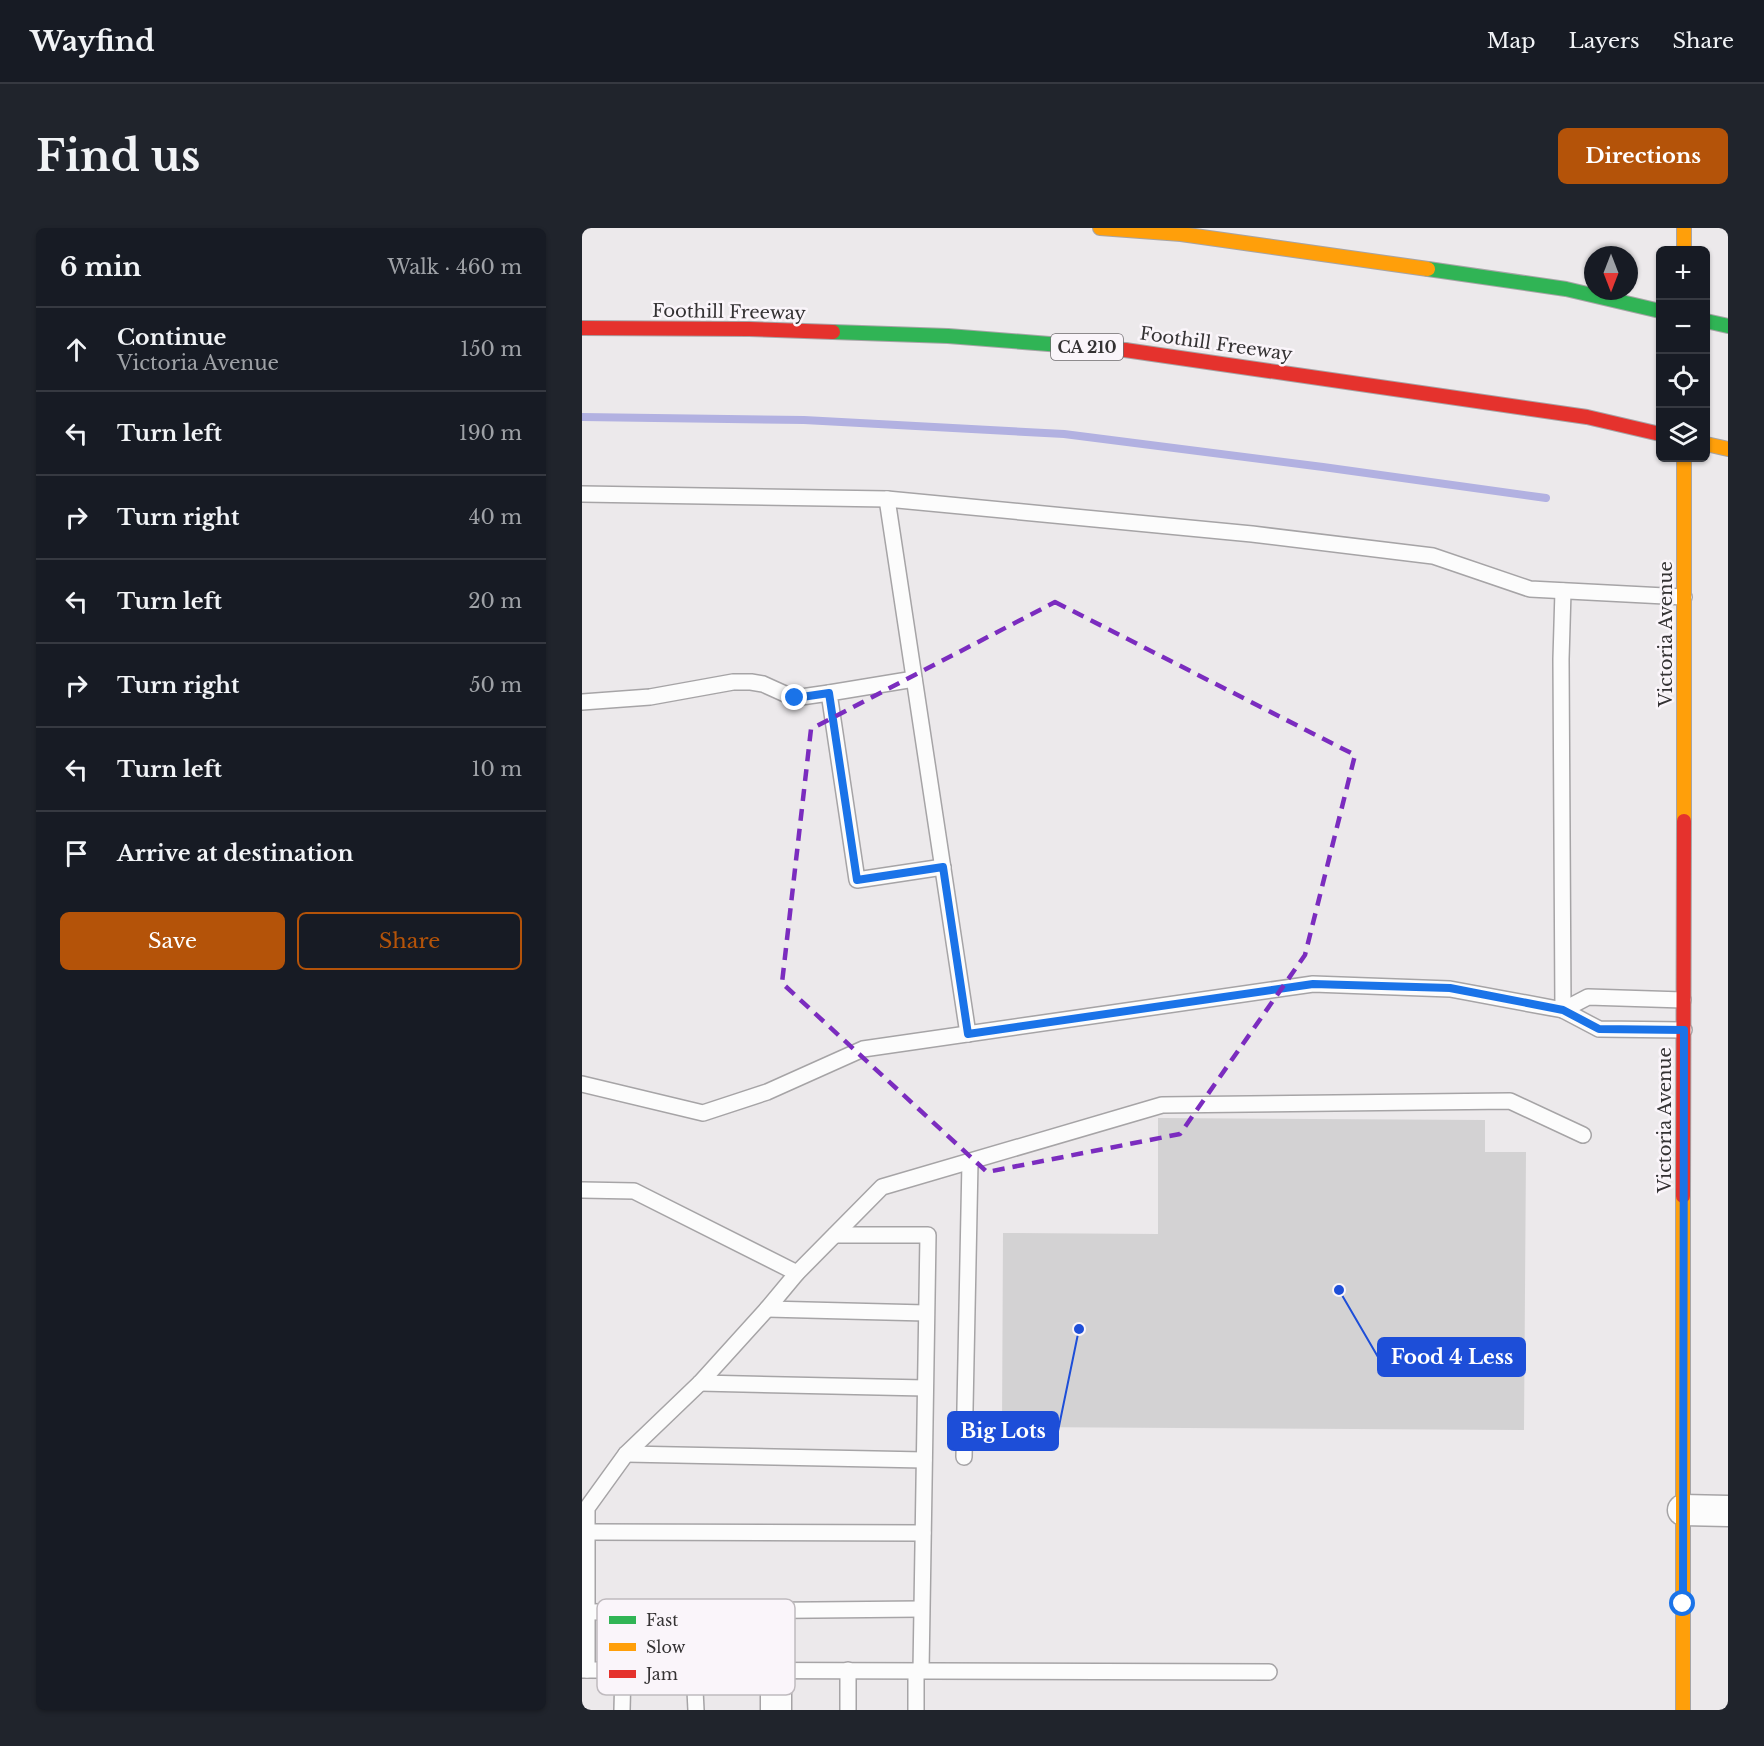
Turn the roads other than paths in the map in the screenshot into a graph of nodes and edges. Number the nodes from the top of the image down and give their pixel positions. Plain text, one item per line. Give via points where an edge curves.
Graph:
1 (1100, 228) edge
2 (1684, 228) edge
3 (1684, 246) edge
4 (1656, 310) edge
5 (1710, 322) edge
6 (1728, 326) edge
7 (582, 328) edge
8 (1656, 433) edge
9 (1710, 445) edge
10 (1728, 449) edge
11 (1684, 462) edge
12 (582, 494) edge
13 (887, 499) junction
14 (1563, 591) junction
15 (1684, 597) junction
16 (914, 679) junction
17 (829, 693) junction
18 (582, 702) edge
19 (943, 867) junction
20 (1683, 1000) junction
21 (1563, 1010) junction
22 (1684, 1030) junction
23 (968, 1034) junction
24 (582, 1084) edge
25 (1583, 1135) dead end
26 (970, 1162) junction
27 (582, 1190) edge
28 (835, 1235) junction
29 (797, 1273) junction
30 (767, 1309) junction
31 (926, 1312) junction
32 (700, 1383) junction
33 (925, 1388) junction
34 (626, 1454) junction
35 (964, 1457) dead end
36 (924, 1460) junction
37 (1683, 1510) junction
38 (1728, 1511) edge
39 (588, 1532) junction
40 (923, 1533) junction
41 (921, 1610) junction
42 (795, 1611) edge
43 (587, 1612) junction
44 (597, 1612) edge
45 (585, 1670) edge
46 (795, 1670) edge
47 (848, 1670) junction
48 (918, 1671) junction
49 (1269, 1672) dead end
50 (622, 1695) edge
51 (695, 1695) edge
52 (622, 1710) edge
53 (696, 1710) edge
54 (848, 1710) edge
55 (916, 1710) edge
56 (1683, 1710) edge

1 - 4 main road via 1181,234 1566,289
2 - 3 main road
5 - 6 main road
7 - 8 main road, Foothill Freeway / CA 210 via 948,336 1146,352 1587,417
9 - 10 main road
11 - 15 main road, Victoria Avenue
12 - 13 lane
13 - 14 lane via 1252,534 1433,556 1530,589
13 - 16 lane
14 - 15 lane
14 - 21 lane
15 - 20 main road, Victoria Avenue
16 - 17 lane
16 - 19 lane
17 - 18 lane via 795,698 752,681 650,697
17 - 19 lane via 857,880
19 - 23 lane
20 - 21 lane via 1588,997
20 - 22 main road, Victoria Avenue
21 - 22 lane via 1599,1029
21 - 23 lane via 1450,988 1313,984
22 - 37 main road, Victoria Avenue
23 - 24 lane via 863,1049 767,1092 704,1113
25 - 26 lane via 1510,1101 1162,1105
26 - 28 lane via 882,1187
26 - 35 lane
27 - 29 lane via 634,1191
28 - 29 lane
28 - 31 lane via 928,1234
29 - 30 lane
30 - 31 lane
30 - 32 lane
31 - 33 lane
32 - 33 lane
32 - 34 lane
33 - 36 lane
34 - 36 lane
34 - 39 lane via 587,1508
36 - 40 lane
37 - 38 street
37 - 56 main road, Victoria Avenue
39 - 40 lane
39 - 43 lane
40 - 41 lane
41 - 42 lane
41 - 48 lane
43 - 44 lane
43 - 45 lane
46 - 47 lane
47 - 48 lane
47 - 54 lane
48 - 49 lane
48 - 55 lane
50 - 52 lane
51 - 53 lane

